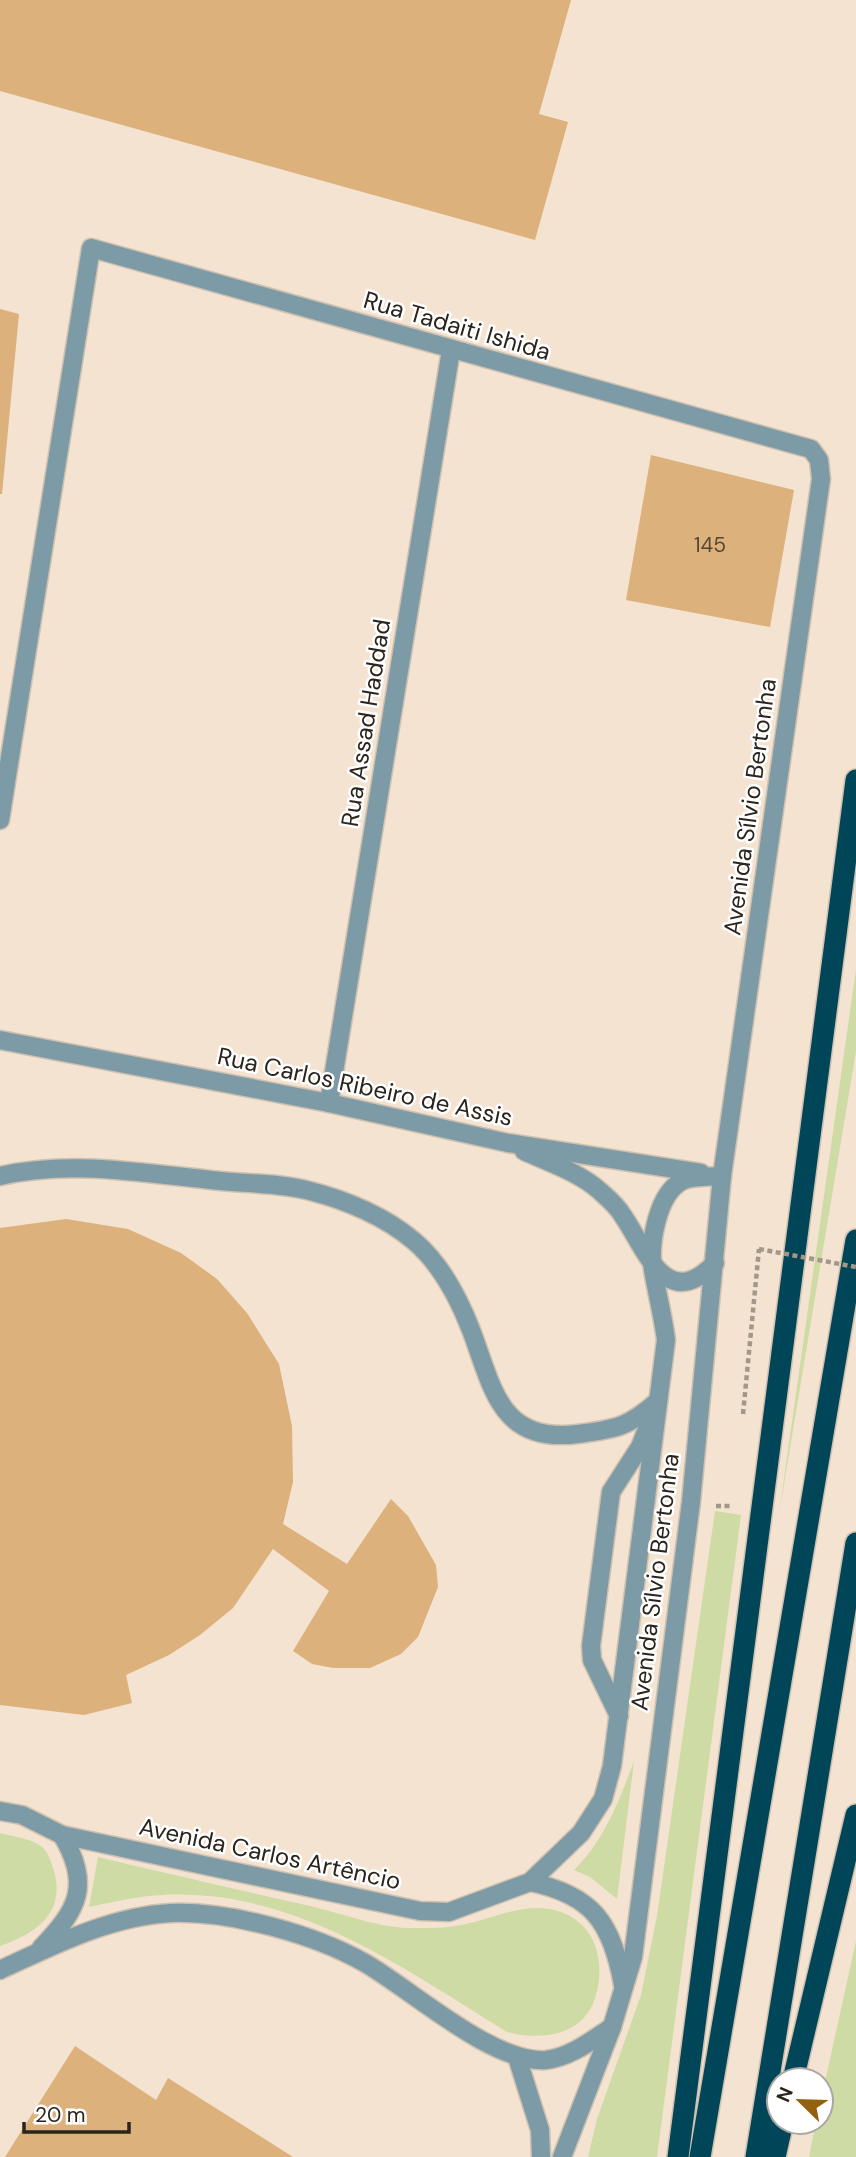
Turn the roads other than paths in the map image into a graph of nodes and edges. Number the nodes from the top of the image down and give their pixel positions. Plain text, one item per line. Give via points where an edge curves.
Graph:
1 (451, 350) junction
2 (810, 449) joint
3 (856, 780) edge
4 (0, 820) edge
5 (0, 1040) edge
6 (329, 1103) junction
7 (508, 1143) junction
8 (0, 1176) edge
9 (722, 1176) junction
10 (856, 1240) edge
11 (715, 1263) junction
12 (652, 1268) junction
13 (659, 1401) junction
14 (856, 1543) edge
15 (619, 1716) junction
16 (0, 1811) edge
17 (856, 1815) edge
18 (62, 1835) junction
19 (530, 1882) junction
20 (37, 1953) junction
21 (0, 1970) edge
22 (624, 1992) junction
23 (612, 2027) junction
24 (517, 2057) junction
25 (796, 2066) edge
26 (780, 2136) edge
27 (541, 2157) edge
28 (562, 2157) edge
29 (678, 2157) edge
30 (700, 2157) edge
31 (756, 2157) edge
32 (775, 2157) edge

1 - 2 street, Rua Tadaiti Ishida
1 - 4 street, Rua Tadaiti Ishida via 92,248
1 - 6 street, Rua Assad Haddad
2 - 9 street, Avenida Sílvio Bertonha via 820,460 821,479
3 - 29 highway
5 - 6 street, Rua Carlos Ribeiro de Assis
6 - 7 street, Rua Carlos Ribeiro de Assis
7 - 9 street, Rua Carlos Ribeiro de Assis
7 - 12 street via 598,1189 622,1214
8 - 13 street via 29,1169 84,1168 308,1190 366,1210 414,1241 445,1278 470,1328 491,1389 517,1423 541,1434 602,1431 631,1424
9 - 11 street, Avenida Sílvio Bertonha
9 - 12 street, Avenida Sílvio Bertonha via 684,1180 670,1192 653,1241
10 - 30 highway
11 - 12 street via 701,1278 685,1282
11 - 22 street, Avenida Sílvio Bertonha via 691,1502 633,1957
12 - 13 street, Avenida Sílvio Bertonha via 666,1340
13 - 15 street, Avenida Sílvio Bertonha
13 - 15 street via 640,1447 611,1492 591,1646 592,1660
14 - 31 highway
15 - 19 street, Avenida Sílvio Bertonha via 603,1798 581,1833
16 - 18 street, Avenida Carlos Artêncio via 22,1815
17 - 25 highway
18 - 19 street, Avenida Carlos Artêncio via 420,1911 449,1912
18 - 20 street via 80,1877 76,1900 66,1923
19 - 22 street via 562,1888 589,1907 617,1952
20 - 21 street
20 - 24 street via 122,1919 172,1913 275,1928 365,1963 478,2038
22 - 23 street, Avenida Sílvio Bertonha
23 - 24 street via 574,2052 546,2060
23 - 28 street, Avenida Sílvio Bertonha
24 - 27 street via 540,2130
26 - 32 highway

